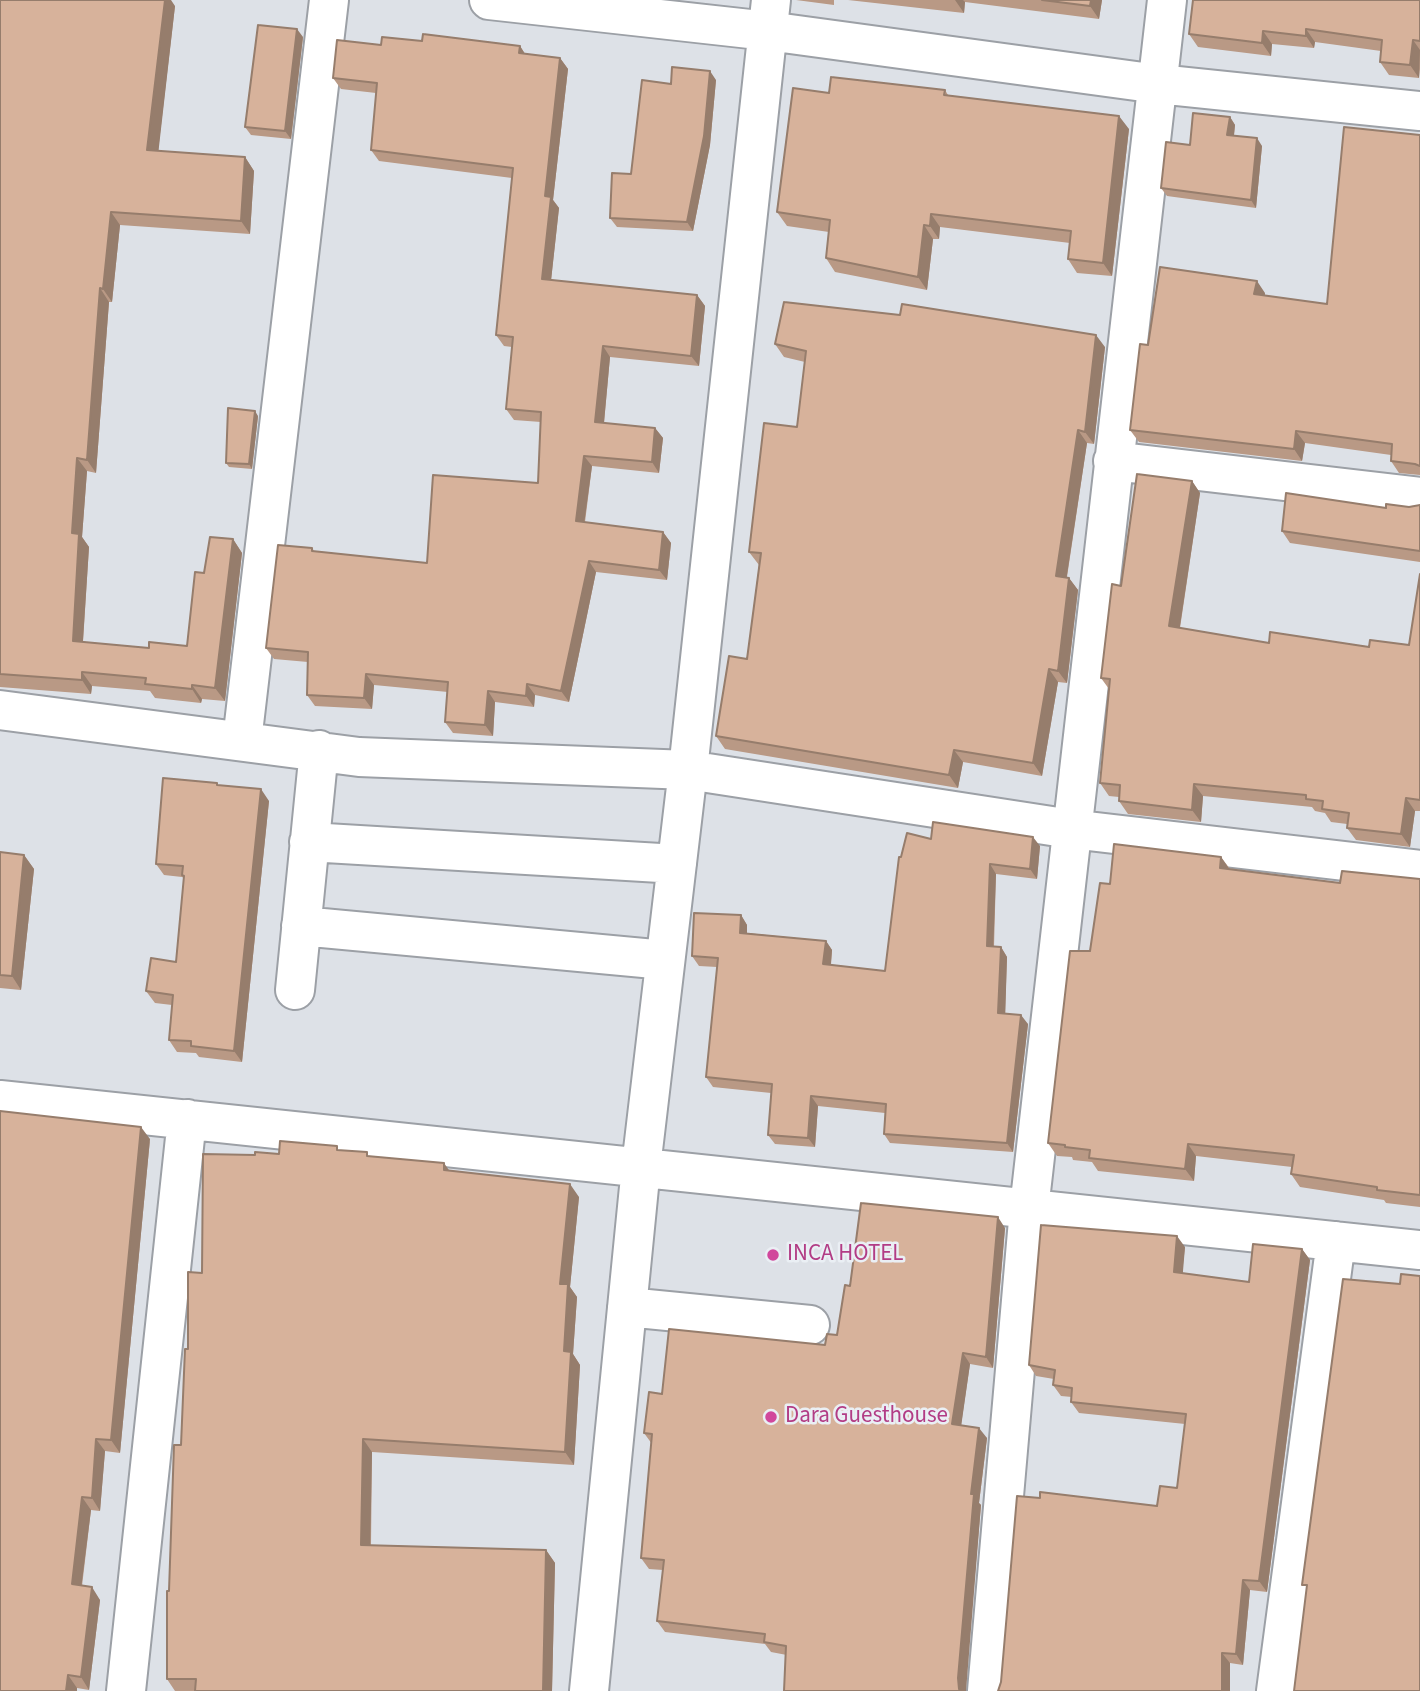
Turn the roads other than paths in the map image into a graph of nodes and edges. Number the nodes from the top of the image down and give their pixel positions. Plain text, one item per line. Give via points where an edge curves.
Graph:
1 (329, 0) edge
2 (489, 0) edge
3 (1167, 0) edge
4 (770, 16) edge
5 (1158, 84) junction
6 (1420, 111) edge
7 (1113, 461) junction
8 (1420, 497) edge
9 (0, 710) edge
10 (242, 741) junction
11 (319, 750) junction
12 (688, 770) junction
13 (1071, 829) junction
14 (310, 842) junction
15 (677, 863) junction
16 (1420, 870) edge
17 (301, 926) junction
18 (665, 960) junction
19 (295, 990) dead end
20 (0, 1100) edge
21 (187, 1119) junction
22 (641, 1167) junction
23 (1029, 1209) junction
24 (1336, 1241) junction
25 (1420, 1250) edge
26 (627, 1307) junction
27 (810, 1325) dead end
28 (125, 1691) edge
29 (589, 1691) edge
30 (987, 1691) edge
31 (1276, 1691) edge

1 - 10 street
2 - 4 street
3 - 5 street
4 - 5 street
4 - 12 street
5 - 6 street
5 - 7 street
7 - 8 street
7 - 13 street
9 - 10 street
10 - 11 street
11 - 12 street via 359,757
11 - 14 street
12 - 13 street
12 - 15 street
13 - 16 street
13 - 23 street
14 - 15 street
14 - 17 street
15 - 18 street
17 - 18 street
17 - 19 street
18 - 22 street
20 - 21 street
21 - 22 street
21 - 28 street
22 - 23 street
22 - 26 street
23 - 24 street
23 - 30 street
24 - 25 street
24 - 31 street
26 - 27 street
26 - 29 street

